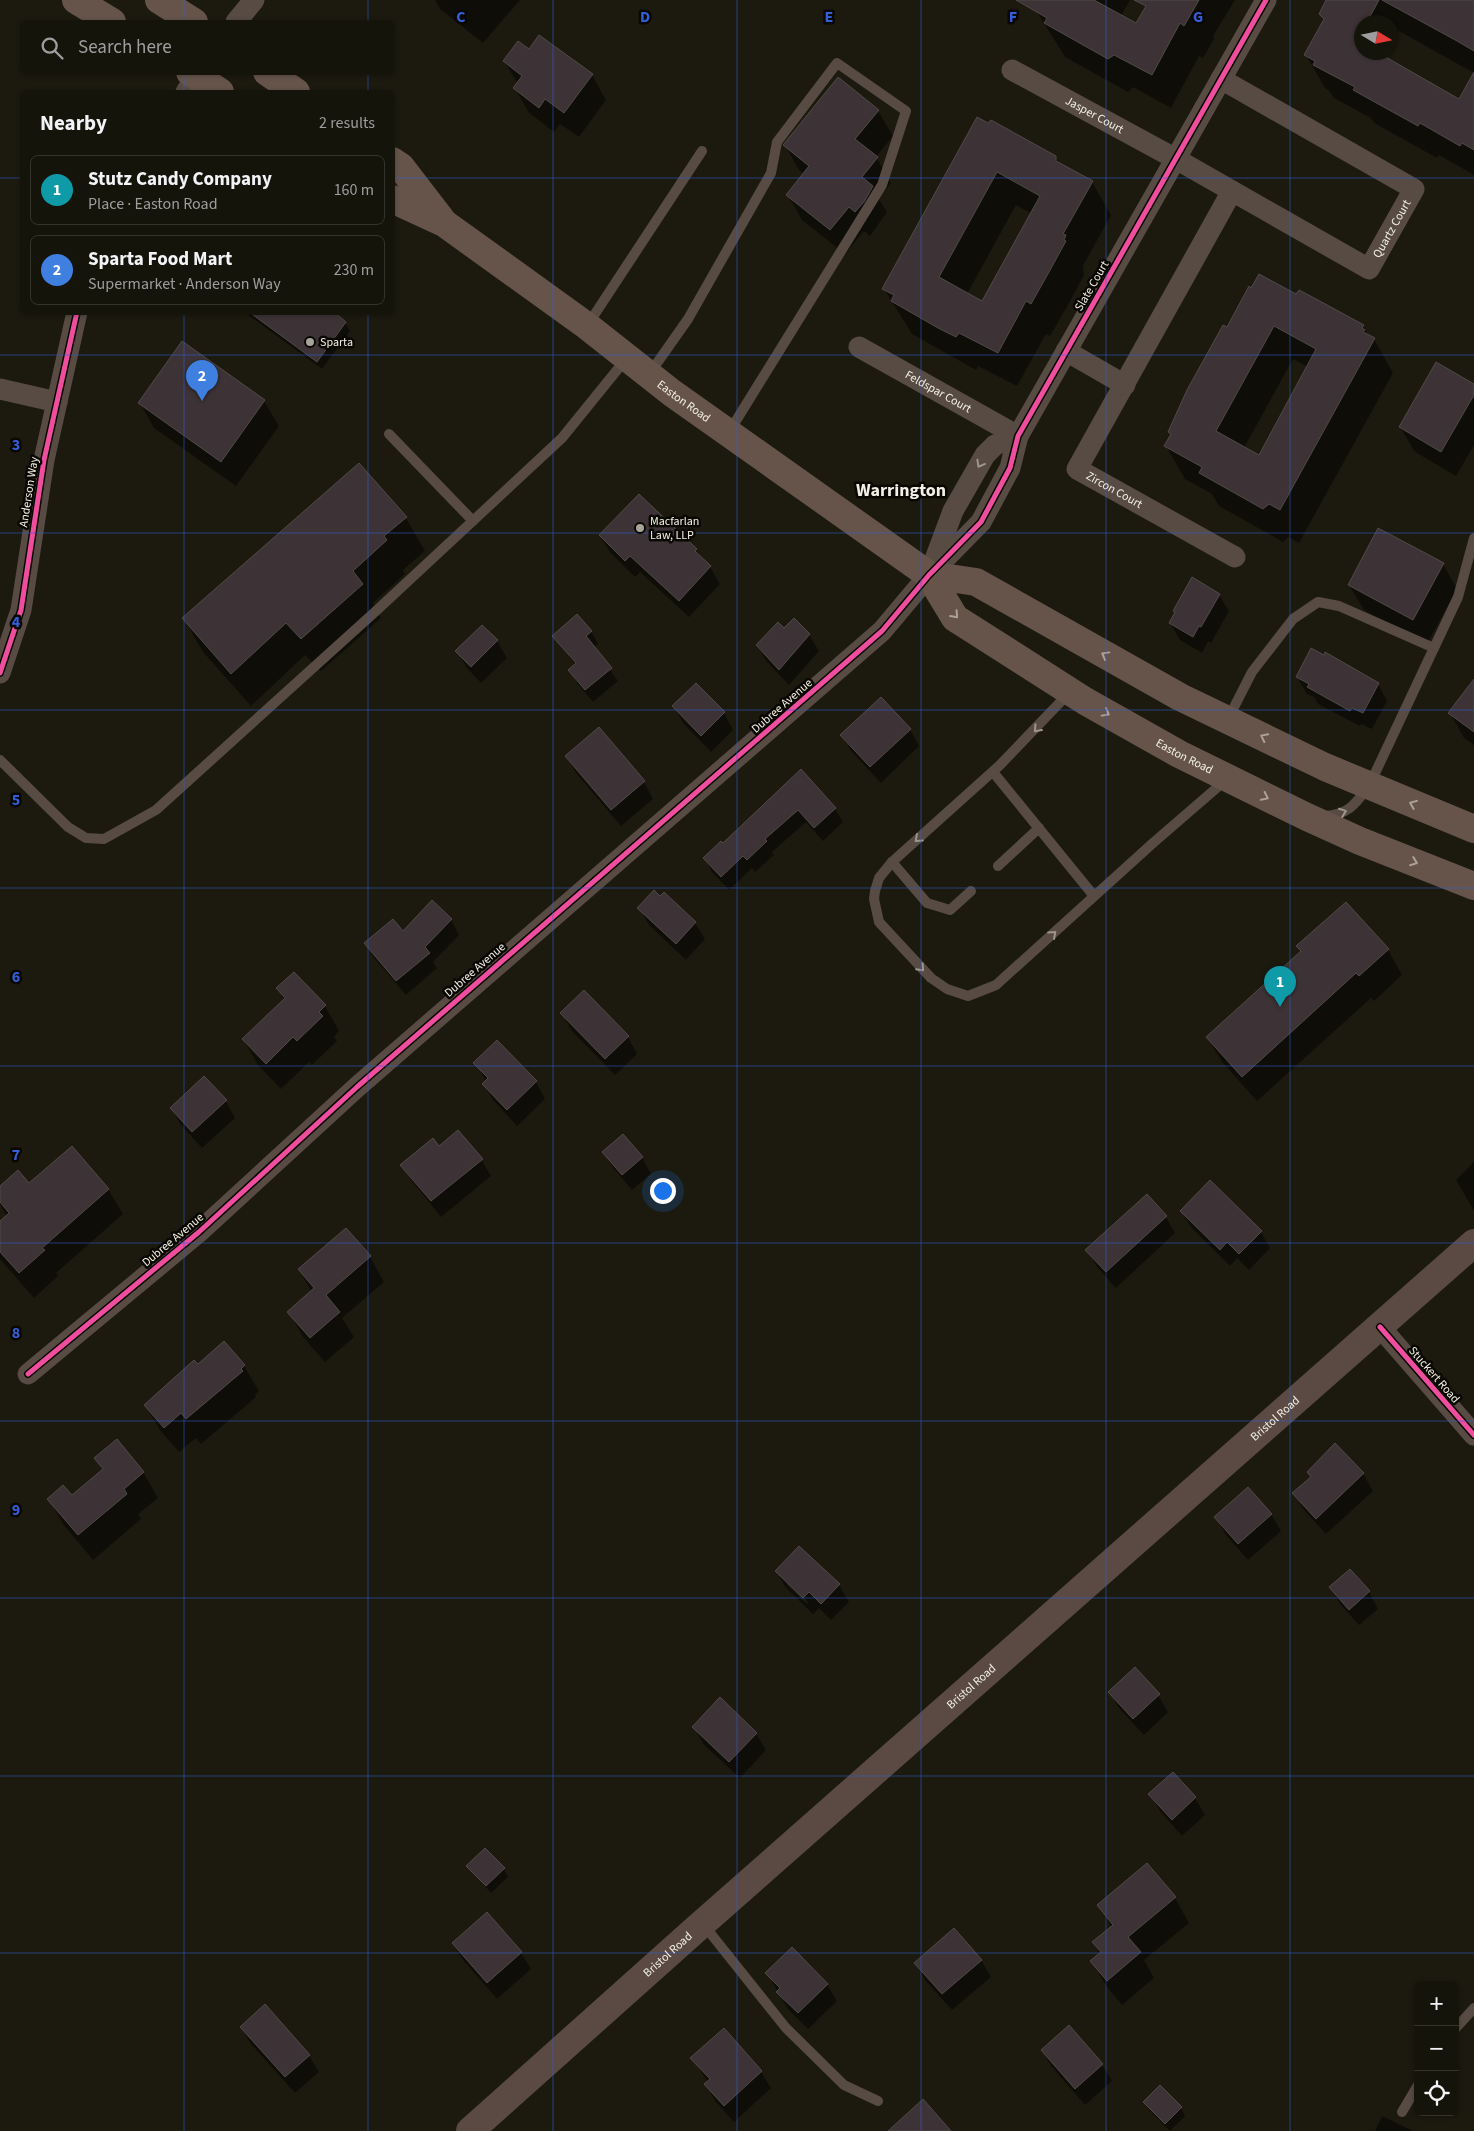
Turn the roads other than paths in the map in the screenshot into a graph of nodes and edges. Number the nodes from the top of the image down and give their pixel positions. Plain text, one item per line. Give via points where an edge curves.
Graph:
1 (76, 0) edge
2 (159, 0) edge
3 (254, 0) edge
4 (1266, 0) edge
5 (109, 20) edge
6 (191, 20) edge
7 (238, 20) edge
8 (1012, 70) dead end
9 (271, 75) edge
10 (193, 78) edge
11 (1221, 79) junction
12 (216, 90) edge
13 (293, 90) edge
14 (702, 151) dead end
15 (1176, 159) junction
16 (395, 163) edge
17 (1232, 191) junction
18 (395, 200) edge
19 (444, 223) junction
20 (76, 315) edge
21 (587, 326) junction
22 (859, 346) dead end
23 (1066, 351) junction
24 (626, 359) junction
25 (648, 376) junction
26 (1124, 385) junction
27 (0, 389) edge
28 (57, 402) junction
29 (728, 433) junction
30 (389, 434) dead end
31 (1018, 436) junction
32 (473, 521) junction
33 (1474, 538) edge
34 (1235, 557) dead end
35 (929, 575) junction
36 (1434, 648) junction
37 (0, 673) edge
38 (1070, 692) junction
39 (1228, 720) junction
40 (0, 760) edge
41 (994, 772) junction
42 (1228, 778) junction
43 (1369, 786) junction
44 (1306, 817) junction
45 (1040, 828) junction
46 (1474, 829) edge
47 (892, 862) junction
48 (998, 866) dead end
49 (1474, 886) edge
50 (971, 892) dead end
51 (1094, 896) junction
52 (1474, 1243) edge
53 (1380, 1328) junction
54 (28, 1374) dead end
55 (1474, 1435) edge
56 (702, 1924) junction
57 (1474, 2008) edge
58 (1458, 2026) edge
59 (1414, 2092) edge
60 (878, 2101) dead end
61 (1402, 2112) dead end
62 (470, 2131) edge

1 - 5 highway
2 - 6 highway
3 - 7 street
4 - 11 street, Slate Court
8 - 15 street, Jasper Court
9 - 13 highway
10 - 12 highway
11 - 15 street, Slate Court
11 - 17 street, Quartz Court via 1414,189 1370,269
14 - 21 lane
15 - 17 street, Quartz Court
15 - 23 street, Slate Court
16 - 19 highway, Easton Road
17 - 26 street, Zircon Court
18 - 19 highway, Easton Road
19 - 21 highway, Easton Road
20 - 28 street, Anderson Way
21 - 24 highway, Easton Road
22 - 31 street, Feldspar Court
23 - 26 street
23 - 31 street, Slate Court
24 - 25 highway, Easton Road
24 - 32 lane via 562,438
25 - 29 highway, Easton Road
25 - 29 lane via 688,320 771,173 776,142 838,62 906,111 882,185
26 - 34 street, Zircon Court via 1077,469
27 - 28 street
28 - 37 street, Anderson Way via 44,460 21,610
29 - 35 highway, Easton Road
30 - 32 lane
31 - 35 street, Slate Court via 1010,468 981,522
31 -> 35 street via 995,445 985,455 953,511
32 - 40 lane via 156,810 120,832 104,839 86,838 68,827
33 - 36 lane via 1458,597
35 -> 38 highway, Easton Road via 955,618
39 -> 35 highway, Easton Road via 1180,697 976,582
35 - 54 street, Dubree Avenue via 882,631 357,1087 199,1232
36 - 39 lane via 1339,606 1318,602 1293,619 1252,672
36 - 43 lane
38 -> 41 lane
38 -> 42 highway, Easton Road
43 -> 39 highway, Easton Road
41 - 45 lane
41 -> 47 lane
42 -> 44 highway, Easton Road
42 - 51 lane
44 -> 43 lane via 1333,816 1354,808
46 -> 43 highway, Easton Road
44 -> 49 highway, Easton Road via 1360,842
45 - 48 lane
45 - 51 lane
47 - 50 lane via 927,902 950,910
47 -> 51 lane via 879,878 875,890 880,922 931,978 947,989 968,996 996,985
52 - 53 main road, Bristol Road
53 - 55 street, Stuckert Road
53 - 56 main road, Bristol Road
56 - 60 lane via 786,2028 844,2085
56 - 62 main road, Bristol Road
57 - 58 lane
59 - 61 lane

